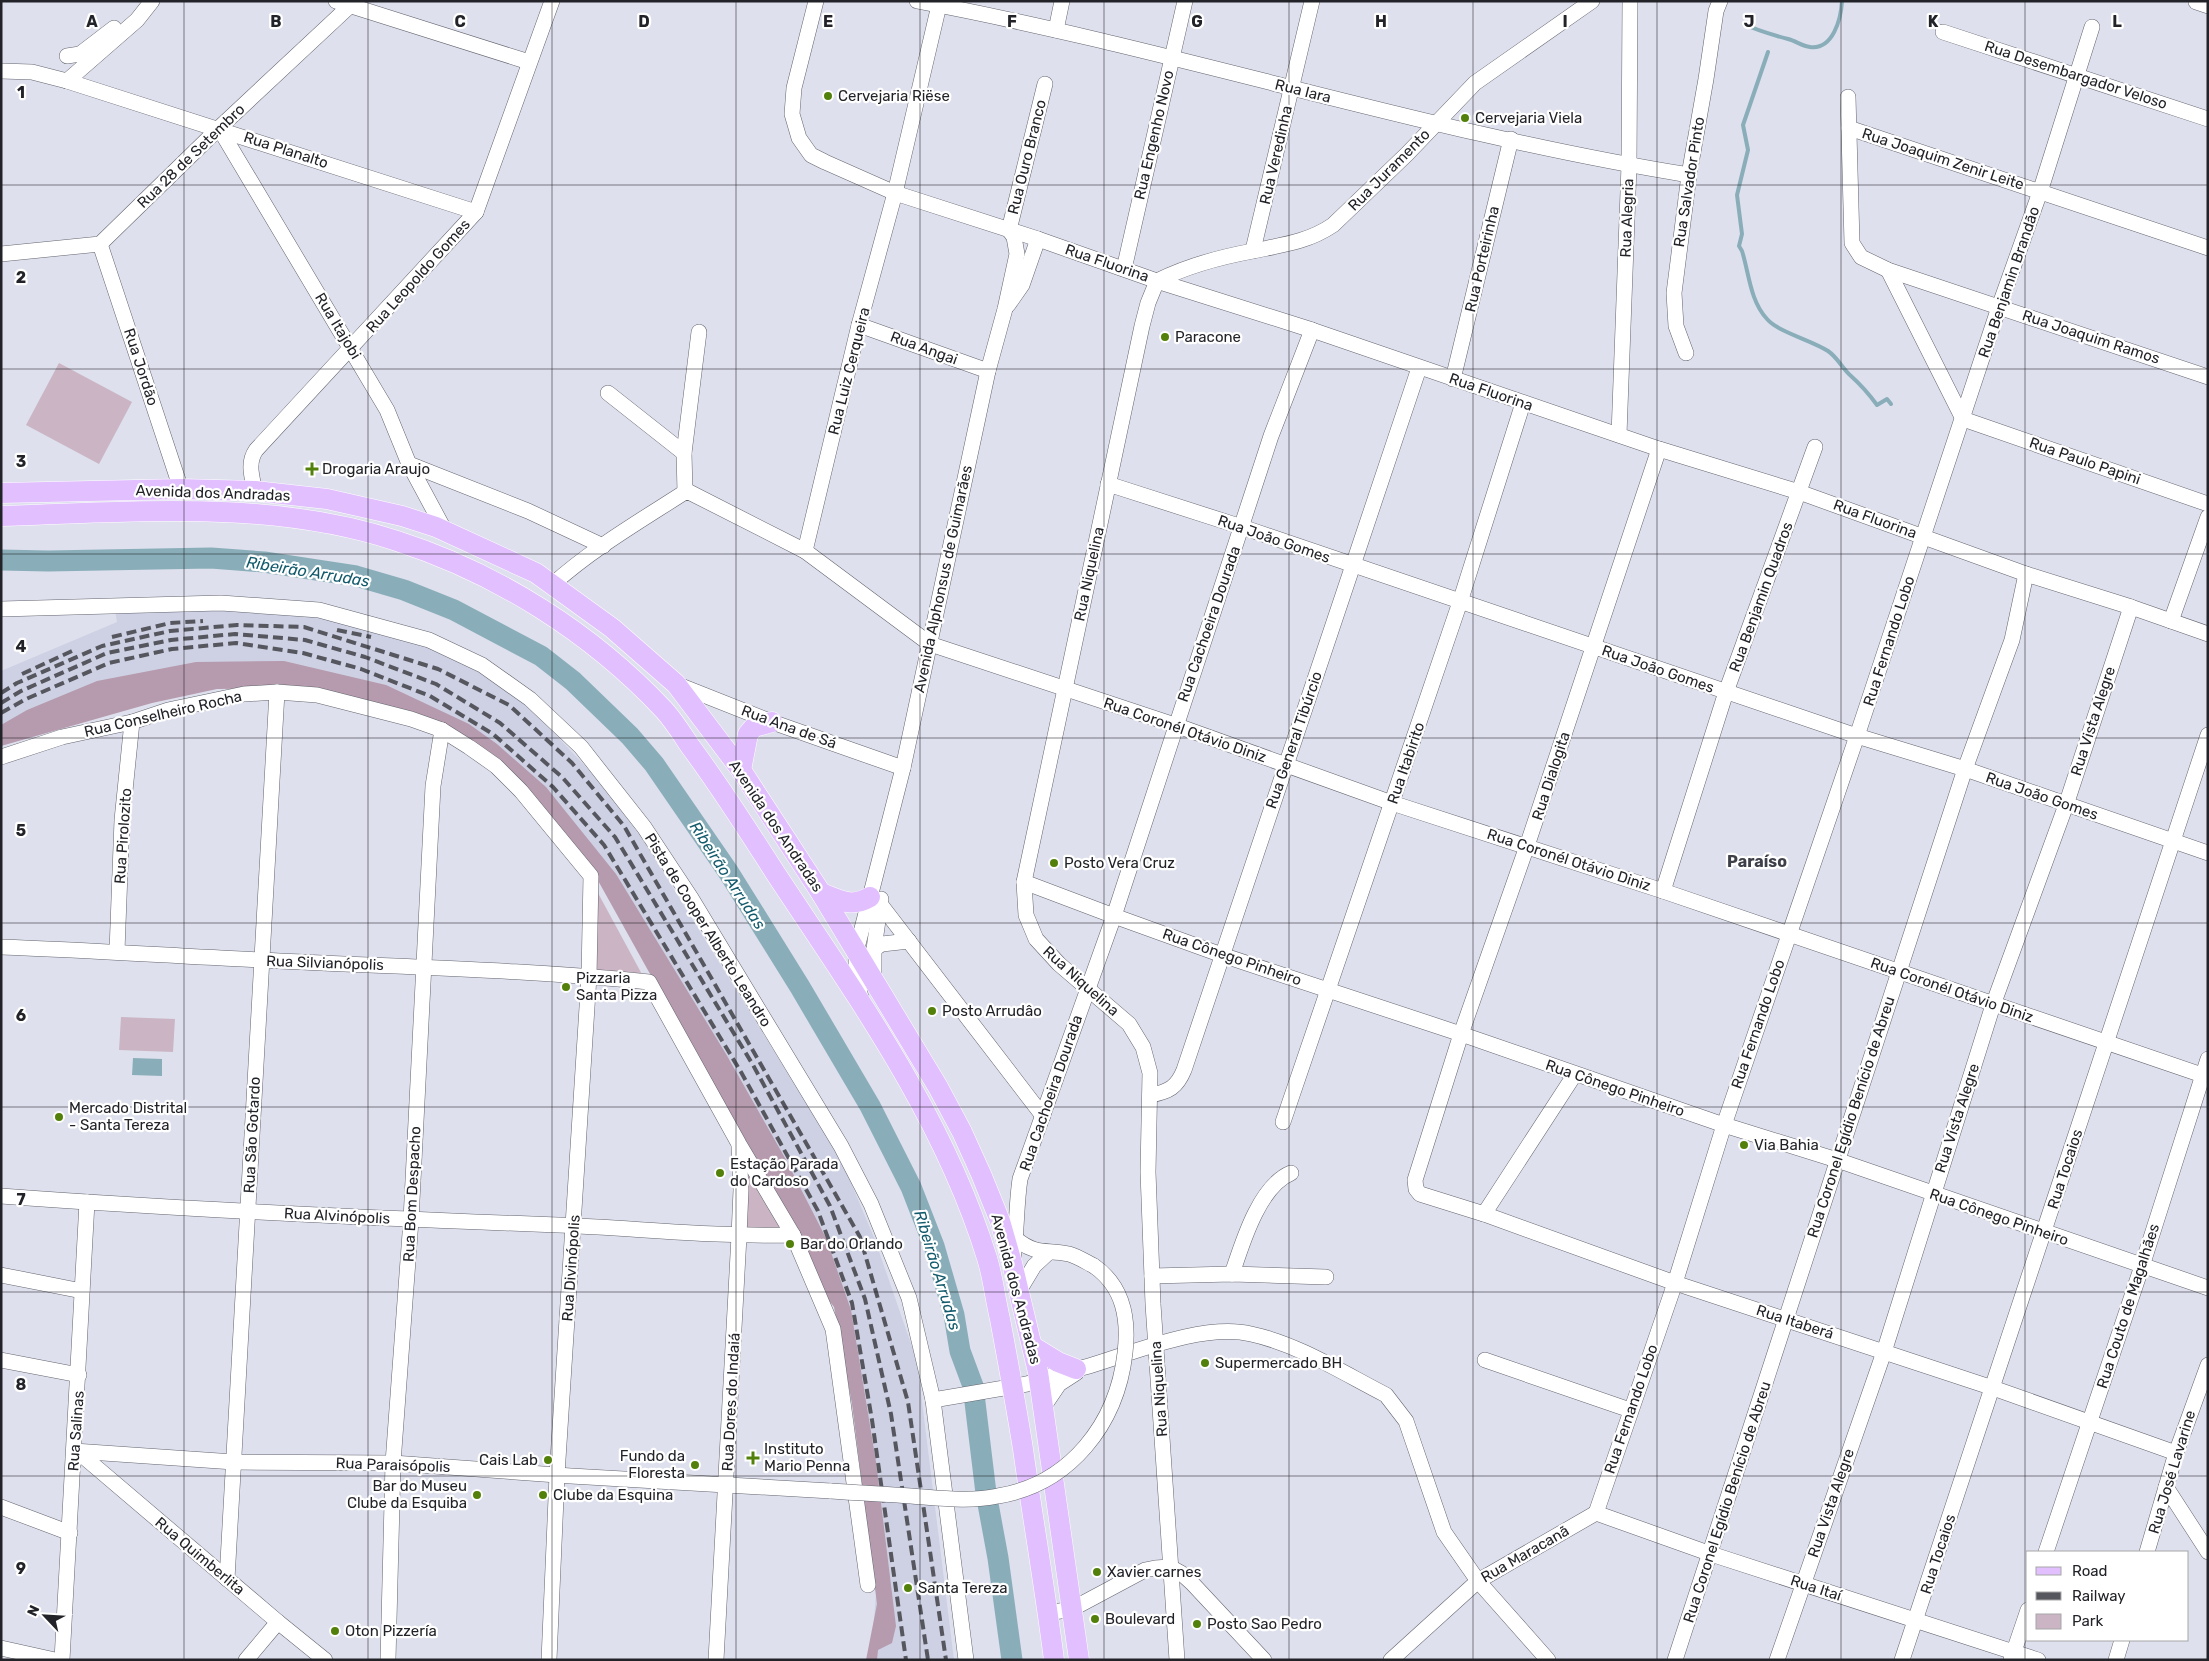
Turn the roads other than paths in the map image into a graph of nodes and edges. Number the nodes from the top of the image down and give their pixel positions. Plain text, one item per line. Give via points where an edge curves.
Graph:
1 (143, 1) edge
2 (152, 1) edge
3 (552, 1) edge
4 (816, 1) edge
5 (918, 1) edge
6 (1062, 1) edge
7 (1185, 1) edge
8 (1312, 1) edge
9 (1592, 1) edge
10 (1630, 1) edge
11 (347, 3) edge
12 (940, 3) edge
13 (1716, 4) edge
14 (2092, 27) dead end
15 (1056, 30) junction
16 (1943, 32) dead end
17 (67, 56) dead end
18 (1172, 59) junction
19 (529, 62) junction
20 (1, 71) edge
21 (2078, 75) junction
22 (67, 81) junction
23 (1045, 84) dead end
24 (1292, 89) junction
25 (1848, 96) dead end
26 (2208, 119) edge
27 (1435, 123) junction
28 (219, 128) junction
29 (1848, 128) junction
30 (1511, 139) junction
31 (1629, 165) junction
32 (1689, 175) junction
33 (2040, 192) junction
34 (895, 193) junction
35 (476, 212) junction
36 (1009, 230) junction
37 (1038, 239) junction
38 (100, 244) junction
39 (2208, 248) edge
40 (1254, 250) junction
41 (1, 254) edge
42 (1124, 269) junction
43 (1888, 270) junction
44 (1157, 281) junction
45 (2000, 307) junction
46 (1005, 309) junction
47 (860, 325) junction
48 (1312, 330) junction
49 (699, 332) dead end
50 (351, 349) junction
51 (1686, 353) dead end
52 (1419, 368) junction
53 (988, 371) junction
54 (2208, 377) edge
55 (1453, 379) junction
56 (608, 393) dead end
57 (1523, 403) junction
58 (1963, 419) junction
59 (1619, 435) junction
60 (1814, 447) dead end
61 (1659, 449) junction
62 (684, 453) junction
63 (409, 464) junction
64 (1108, 484) junction
65 (181, 489) junction
66 (255, 491) junction
67 (685, 492) junction
68 (1798, 492) junction
69 (1, 493) edge
70 (2208, 504) edge
71 (180, 512) junction
72 (1, 516) edge
73 (2208, 516) edge
74 (1242, 527) junction
75 (445, 531) junction
76 (1923, 536) junction
77 (603, 546) junction
78 (805, 550) junction
79 (1354, 565) junction
80 (2026, 574) junction
81 (552, 585) junction
82 (1460, 602) junction
83 (2131, 607) junction
84 (1, 608) edge
85 (2171, 620) junction
86 (2208, 634) edge
87 (930, 644) junction
88 (1594, 648) junction
89 (608, 658) junction
90 (676, 684) junction
91 (1066, 690) junction
92 (276, 692) junction
93 (1726, 692) junction
94 (132, 722) junction
95 (772, 722) junction
96 (1175, 726) junction
97 (442, 730) junction
98 (2208, 735) edge
99 (1857, 736) junction
100 (1, 757) edge
101 (1286, 765) junction
102 (903, 768) junction
103 (1965, 769) junction
104 (741, 770) junction
105 (1392, 803) junction
106 (2066, 805) junction
107 (2173, 842) junction
108 (1527, 846) junction
109 (2208, 853) edge
110 (591, 876) joint
111 (1024, 882) junction
112 (1663, 891) junction
113 (821, 893) junction
114 (876, 901) junction
115 (1114, 916) junction
116 (1788, 935) junction
117 (909, 941) junction
118 (1, 947) edge
119 (865, 950) junction
120 (117, 951) junction
121 (1222, 955) junction
122 (261, 960) junction
123 (424, 967) junction
124 (1898, 972) junction
125 (589, 976) junction
126 (1087, 988) junction
127 (1330, 989) junction
128 (862, 1004) junction
129 (1993, 1005) junction
130 (1460, 1034) junction
131 (2106, 1042) junction
132 (2208, 1059) edge
133 (1575, 1074) junction
134 (2205, 1076) edge
135 (1150, 1095) junction
136 (1043, 1116) junction
137 (1283, 1122) dead end
138 (1724, 1125) junction
139 (739, 1144) junction
140 (1837, 1160) junction
141 (1291, 1172) dead end
142 (1416, 1189) joint
143 (1932, 1195) junction
144 (1, 1196) edge
145 (87, 1202) junction
146 (248, 1211) junction
147 (1484, 1214) junction
148 (411, 1220) junction
149 (1000, 1221) junction
150 (574, 1226) junction
151 (2045, 1233) junction
152 (793, 1235) junction
153 (739, 1236) junction
154 (1016, 1238) junction
155 (1048, 1253) junction
156 (1012, 1263) junction
157 (2142, 1266) junction
158 (1232, 1274) junction
159 (1, 1276) edge
160 (1152, 1276) junction
161 (1326, 1277) dead end
162 (1675, 1283) junction
163 (2208, 1288) edge
164 (82, 1291) junction
165 (1019, 1291) junction
166 (1786, 1319) junction
167 (1156, 1344) junction
168 (1032, 1346) junction
169 (1884, 1352) junction
170 (1, 1360) edge
171 (1485, 1360) dead end
172 (2208, 1365) edge
173 (1081, 1368) junction
174 (79, 1375) junction
175 (1039, 1379) junction
176 (1014, 1387) junction
177 (1993, 1388) junction
178 (933, 1400) junction
179 (1042, 1409) junction
180 (1630, 1410) junction
181 (2089, 1422) junction
182 (76, 1451) junction
183 (2176, 1453) junction
184 (234, 1462) junction
185 (393, 1462) junction
186 (557, 1475) junction
187 (726, 1486) junction
188 (2166, 1487) junction
189 (1, 1507) edge
190 (1596, 1513) junction
191 (70, 1533) junction
192 (2046, 1551) edge
193 (2147, 1551) edge
194 (2208, 1552) edge
195 (1711, 1554) junction
196 (1170, 1567) junction
197 (227, 1579) junction
198 (1478, 1581) junction
199 (1803, 1584) junction
200 (868, 1585) dead end
201 (1072, 1609) junction
202 (1048, 1613) junction
203 (2026, 1616) edge
204 (1916, 1620) junction
205 (278, 1622) junction
206 (2122, 1641) edge
207 (1, 1648) edge
208 (2013, 1656) edge
209 (55, 1660) edge
210 (62, 1660) edge
211 (246, 1660) edge
212 (325, 1660) edge
213 (388, 1660) edge
214 (549, 1660) edge
215 (716, 1660) edge
216 (966, 1660) edge
217 (1054, 1660) edge
218 (1079, 1660) edge
219 (1177, 1660) edge
220 (1264, 1660) edge
221 (1392, 1660) edge
222 (1548, 1660) edge
223 (1676, 1660) edge
224 (1777, 1660) edge
225 (1902, 1660) edge
226 (2038, 1660) edge
227 (2116, 1660) edge

1 - 17 street via 96,43 80,54
2 - 22 street via 125,31
3 - 19 street, Rua Leopoldo Gomes
4 - 34 street, Rua Fluorina via 792,104 799,138 811,155
5 - 12 street, Rua Iara
6 - 15 street
7 - 18 street, Rua Engenho Novo
8 - 24 street, Rua Veredinha
9 - 27 street, Rua Juramento via 1482,78
10 - 31 street, Rua Alegria
11 - 19 street
11 - 28 street, Rua 28 de Setembro
12 - 15 street, Rua Iara
12 - 34 street, Rua Luiz Cerqueira
13 - 32 street, Rua Salvador Pinto
14 - 21 street, Rua Benjamin Brandão
15 - 18 street, Rua Iara
16 - 21 street, Rua Desembargador Veloso
18 - 24 street, Rua Iara
18 - 42 street, Rua Engenho Novo
19 - 35 street, Rua Leopoldo Gomes
20 - 22 street, Rua Planalto via 32,72
21 - 26 street, Rua Desembargador Veloso
21 - 33 street, Rua Benjamin Brandão
22 - 28 street, Rua Planalto
23 - 36 street, Rua Ouro Branco
24 - 27 street, Rua Iara
24 - 40 street, Rua Veredinha
25 - 29 street, Rua Joaquim Ramos
27 - 30 street, Rua Iara
27 - 40 street, Rua Juramento via 1333,225 1320,234 1294,243
28 - 35 street, Rua Planalto
28 - 38 street, Rua 28 de Setembro
28 - 50 street, Rua Itajobi
29 - 33 street, Rua Joaquim Zenir Leite
29 - 43 street, Rua Joaquim Ramos via 1852,243 1861,257
30 - 31 street, Rua Iara
30 - 55 street, Rua Porteirinha
31 - 32 street, Rua Iara
31 - 59 street, Rua Alegria
32 - 51 street, Rua Salvador Pinto via 1674,293 1676,326
33 - 39 street, Rua Joaquim Zenir Leite
33 - 45 street, Rua Benjamin Brandão
34 - 36 street, Rua Fluorina
34 - 47 street, Rua Luiz Cerqueira
35 - 50 street, Rua Leopoldo Gomes
36 - 37 street, Rua Fluorina
36 - 46 street, Avenida Alphonsus de Guimarães via 1017,254
37 - 42 street, Rua Fluorina
37 - 46 street, Avenida Alphonsus de Guimarães via 1022,285
38 - 41 street
38 - 65 street, Rua Jordão
40 - 44 street, Rua Juramento via 1191,267
42 - 44 street, Rua Fluorina
43 - 45 street, Rua Joaquim Ramos
43 - 58 street
44 - 48 street, Rua Fluorina
44 - 64 street, Rua Niquelina via 1142,326
45 - 54 street, Rua Joaquim Ramos
45 - 58 street, Rua Benjamin Brandão
46 - 53 street, Avenida Alphonsus de Guimarães
47 - 53 street, Rua Angai
47 - 78 street, Rua Luiz Cerqueira
48 - 52 street, Rua Fluorina
48 - 74 street, Rua Cachoeira Dourada via 1271,436
49 - 62 street
50 - 63 street, Rua Itajobi via 386,410
50 - 66 street, Rua Leopoldo Gomes via 252,457 250,466
52 - 55 street, Rua Fluorina
52 - 79 street, Rua General Tibúrcio
53 - 87 street, Avenida Alphonsus de Guimarães
55 - 57 street, Rua Fluorina
56 - 62 street
57 - 59 street, Rua Fluorina
57 - 82 street, Rua Itabirito
58 - 70 street, Rua Paulo Papini
58 - 76 street, Rua Benjamin Brandão
59 - 61 street, Rua Fluorina
60 - 68 street, Rua Benjamin Quadros
61 - 68 street, Rua Fluorina
61 - 88 street, Rua Dialogita
62 - 67 street
63 - 75 street, Rua Itajobi
63 - 77 street via 528,511
64 - 74 street, Rua João Gomes
64 - 91 street, Rua Niquelina
65 - 66 main road, Avenida dos Andradas
65 - 69 main road, Avenida dos Andradas
65 - 71 main road via 186,500
66 - 75 main road, Avenida dos Andradas via 327,499 370,508
67 - 77 street
67 - 78 street, Rua Coronél Otávio Diniz
68 - 76 street, Rua Fluorina
68 - 93 street, Rua Benjamin Quadros
71 - 72 main road, Avenida dos Andradas
71 - 89 main road, Avenida dos Andradas via 255,514 322,522 395,540 495,583 540,608
73 - 85 street
74 - 79 street, Rua João Gomes
74 - 96 street, Rua Cachoeira Dourada
75 - 81 main road, Avenida dos Andradas via 536,573
76 - 80 street, Rua Fluorina
76 - 99 street, Rua Fernando Lobo
77 - 81 street
78 - 87 street, Rua Coronél Otávio Diniz
79 - 82 street, Rua João Gomes
79 - 101 street, Rua General Tibúrcio
80 - 83 street, Rua Fluorina
80 - 103 street, Rua Coronel Egídio Benício de Abreu via 2012,640
81 - 90 main road, Avenida dos Andradas via 612,628
82 - 88 street, Rua João Gomes
82 - 105 street, Rua Itabirito
83 - 85 street, Rua Fluorina
83 - 106 street, Rua Vista Alegre
84 - 178 street, Pista de Cooper Alberto Leandro via 221,603 319,610 429,640 482,666 530,699 581,748 644,827 696,906 842,1146 872,1204 909,1298
85 - 86 street, Rua Fluorina
87 - 91 street, Rua Coronél Otávio Diniz
87 - 102 street, Avenida Alphonsus de Guimarães
88 - 93 street, Rua João Gomes
88 - 108 street, Rua Dialogita
89 - 90 main road
89 - 128 main road, Avenida dos Andradas via 665,712
90 - 95 street, Rua Ana de Sá
90 - 104 main road, Avenida dos Andradas
91 - 96 street, Rua Coronél Otávio Diniz
91 - 111 street, Rua Niquelina
92 - 94 street, Rua Conselheiro Rocha via 244,694 168,710
92 - 97 street, Rua Conselheiro Rocha via 317,696
92 - 122 street, Rua São Gotardo
93 - 99 street, Rua João Gomes
93 - 112 street, Rua Benjamin Quadros
94 - 100 street, Rua Conselheiro Rocha via 62,737
94 - 120 street, Rua Pirolozito via 122,820
95 - 102 street, Rua Ana de Sá
95 - 104 main road via 754,727 748,734
96 - 101 street, Rua Coronél Otávio Diniz
96 - 115 street, Rua Cachoeira Dourada
97 - 110 street, Rua Conselheiro Rocha via 496,766 521,791
97 - 123 street, Rua Bom Despacho via 433,786
98 - 107 street, Rua Tocaios
99 - 103 street, Rua João Gomes
99 - 116 street, Rua Fernando Lobo
101 - 105 street, Rua Coronél Otávio Diniz
101 - 121 street, Rua General Tibúrcio
102 - 114 street, Avenida Alphonsus de Guimarães via 883,850
103 - 106 street, Rua João Gomes
103 - 124 street, Rua Coronel Egídio Benício de Abreu
104 - 113 main road, Avenida dos Andradas
105 - 108 street, Rua Coronél Otávio Diniz
105 - 127 street, Rua Itabirito
106 - 107 street, Rua João Gomes
106 - 129 street, Rua Vista Alegre
107 - 109 street, Rua João Gomes
107 - 131 street, Rua Tocaios
108 - 112 street, Rua Coronél Otávio Diniz
108 - 130 street, Rua Dialogita
110 - 125 street, Rua Divinópolis
111 - 115 street, Rua Cônego Pinheiro
111 - 126 street, Rua Niquelina via 1026,915 1036,939
112 - 116 street, Rua Coronél Otávio Diniz
113 - 114 main road via 849,903
113 - 119 main road, Avenida dos Andradas
114 - 117 street
114 - 119 street, Avenida Alphonsus de Guimarães
115 - 121 street, Rua Cônego Pinheiro
115 - 126 street, Rua Cachoeira Dourada
116 - 124 street, Rua Coronél Otávio Diniz
116 - 138 street, Rua Fernando Lobo
117 - 119 street
117 - 136 street
118 - 120 street, Rua Silvianópolis
119 - 128 street, Avenida Alphonsus de Guimarães via 856,972
119 - 149 main road, Avenida dos Andradas via 874,980 962,1132
120 - 122 street, Rua Silvianópolis
121 - 127 street, Rua Cônego Pinheiro
121 - 135 street, Rua General Tibúrcio via 1181,1078 1171,1090
122 - 123 street, Rua Silvianópolis
122 - 146 street, Rua São Gotardo
123 - 125 street, Rua Silvianópolis
123 - 148 street, Rua Bom Despacho
124 - 129 street, Rua Coronél Otávio Diniz
124 - 140 street, Rua Coronel Egídio Benício de Abreu
125 - 139 street, Rua Silvianópolis via 649,982
125 - 150 street, Rua Divinópolis
126 - 135 street, Rua Niquelina via 1136,1033 1150,1072
126 - 136 street, Rua Cachoeira Dourada
127 - 130 street, Rua Cônego Pinheiro
127 - 137 street, Rua Itabirito
128 - 176 main road, Avenida dos Andradas via 911,1083 952,1165 988,1261
129 - 131 street, Rua Coronél Otávio Diniz
129 - 143 street, Rua Vista Alegre
130 - 133 street, Rua Cônego Pinheiro
130 - 142 street, Rua Dialogita via 1415,1180
131 - 134 street, Rua Coronél Otávio Diniz
131 - 151 street, Rua Tocaios
132 - 134 street, Rua Couto de Magalhães
133 - 138 street, Rua Cônego Pinheiro
133 - 147 street
134 - 157 street, Rua Couto de Magalhães
135 - 160 street, Rua Niquelina via 1148,1172
136 - 154 street, Rua Cachoeira Dourada via 1020,1179 1016,1200
138 - 140 street, Rua Cônego Pinheiro
138 - 162 street, Rua Fernando Lobo
139 - 152 street
139 - 153 street, Rua Dores do Indaiá
140 - 143 street, Rua Cônego Pinheiro
140 - 166 street, Rua Coronel Egídio Benício de Abreu
141 - 158 street via 1269,1191 1243,1241
142 - 147 street, Rua Itaberá via 1420,1194
143 - 151 street, Rua Cônego Pinheiro
143 - 169 street, Rua Vista Alegre
144 - 145 street, Rua Alvinópolis
145 - 146 street, Rua Alvinópolis
145 - 164 street, Rua Salinas
146 - 148 street, Rua Alvinópolis
146 - 184 street, Rua São Gotardo
147 - 162 street, Rua Itaberá
148 - 150 street, Rua Alvinópolis
148 - 185 street, Rua Bom Despacho
149 - 154 main road
149 - 156 main road, Avenida dos Andradas
150 - 153 street, Rua Alvinópolis
150 - 186 street, Rua Divinópolis
151 - 157 street, Rua Cônego Pinheiro
151 - 177 street, Rua Tocaios
152 - 153 street, Rua Alvinópolis
152 - 200 street via 832,1329
153 - 187 street, Rua Dores do Indaiá
154 - 155 street, Rua Paraisópolis via 1030,1248
154 - 156 street, Rua Cachoeira Dourada
155 - 165 street via 1034,1266
155 - 187 street, Rua Paraisópolis, bridge via 1071,1254 1108,1278 1124,1308 1127,1328 1118,1385 1103,1422 1071,1463 1056,1474 1017,1492 998,1496 940,1498
156 - 165 main road, Avenida dos Andradas
157 - 163 street, Rua Cônego Pinheiro
157 - 181 street, Rua Couto de Magalhães
158 - 160 street
158 - 161 street
159 - 164 street
160 - 167 street, Rua Niquelina
162 - 166 street, Rua Itaberá
162 - 180 street, Rua Fernando Lobo
164 - 174 street, Rua Salinas
165 - 168 main road, Avenida dos Andradas
166 - 169 street, Rua Itaberá
166 - 195 street, Rua Coronel Egídio Benício de Abreu
167 - 173 street
167 - 196 street, Rua Niquelina
167 - 198 street via 1210,1333 1252,1334 1297,1350 1386,1395 1406,1420 1444,1532
168 - 173 main road via 1058,1362
168 - 175 main road, Avenida dos Andradas
169 - 177 street, Rua Itaberá
169 - 199 street, Rua Vista Alegre
170 - 174 street
171 - 180 street
172 - 183 street, Rua José Lavarine
173 - 175 street
173 - 179 street via 1059,1384
174 - 182 street, Rua Salinas
175 - 176 street
175 - 179 main road, Avenida dos Andradas
176 - 178 street
176 - 202 main road, Avenida dos Andradas
177 - 181 street, Rua Itaberá
177 - 204 street, Rua Tocaios
178 - 216 street, Pista de Cooper Alberto Leandro
179 - 201 main road, Avenida dos Andradas
180 - 190 street, Rua Fernando Lobo
181 - 183 street, Rua Itaberá
181 - 192 street, Rua Couto de Magalhães
182 - 184 street, Rua Paraisópolis
182 - 191 street, Rua Salinas
182 - 197 street, Rua Quimberlita
183 - 188 street, Rua José Lavarine
184 - 185 street, Rua Paraisópolis
184 - 197 street, Rua São Gotardo
185 - 186 street, Rua Paraisópolis
185 - 213 street, Rua Bom Despacho
186 - 187 street, Rua Paraisópolis
186 - 214 street, Rua Divinópolis
187 - 215 street, Rua Dores do Indaiá
188 - 193 street, Rua José Lavarine
188 - 194 street
189 - 191 street
190 - 195 street, Rua Itaí
190 - 198 street, Rua Maracanã
191 - 210 street, Rua Salinas
195 - 199 street, Rua Itaí
195 - 223 street, Rua Coronel Egídio Benício de Abreu
196 - 201 street via 1145,1570
196 - 219 street, Rua Niquelina
196 - 220 street via 1192,1583
197 - 205 street, Rua Quimberlita
198 - 221 street, Rua Maracanã
198 - 222 street
199 - 204 street, Rua Itaí
199 - 224 street, Rua Vista Alegre
201 - 202 street
201 - 218 main road, Avenida dos Andradas
202 - 217 main road, Avenida dos Andradas
203 - 208 street
204 - 208 street, Rua Itaí
204 - 225 street, Rua Tocaios
205 - 211 street
205 - 212 street, Rua Quimberlita
206 - 227 street
207 - 209 street
208 - 226 street, Rua Itaí

